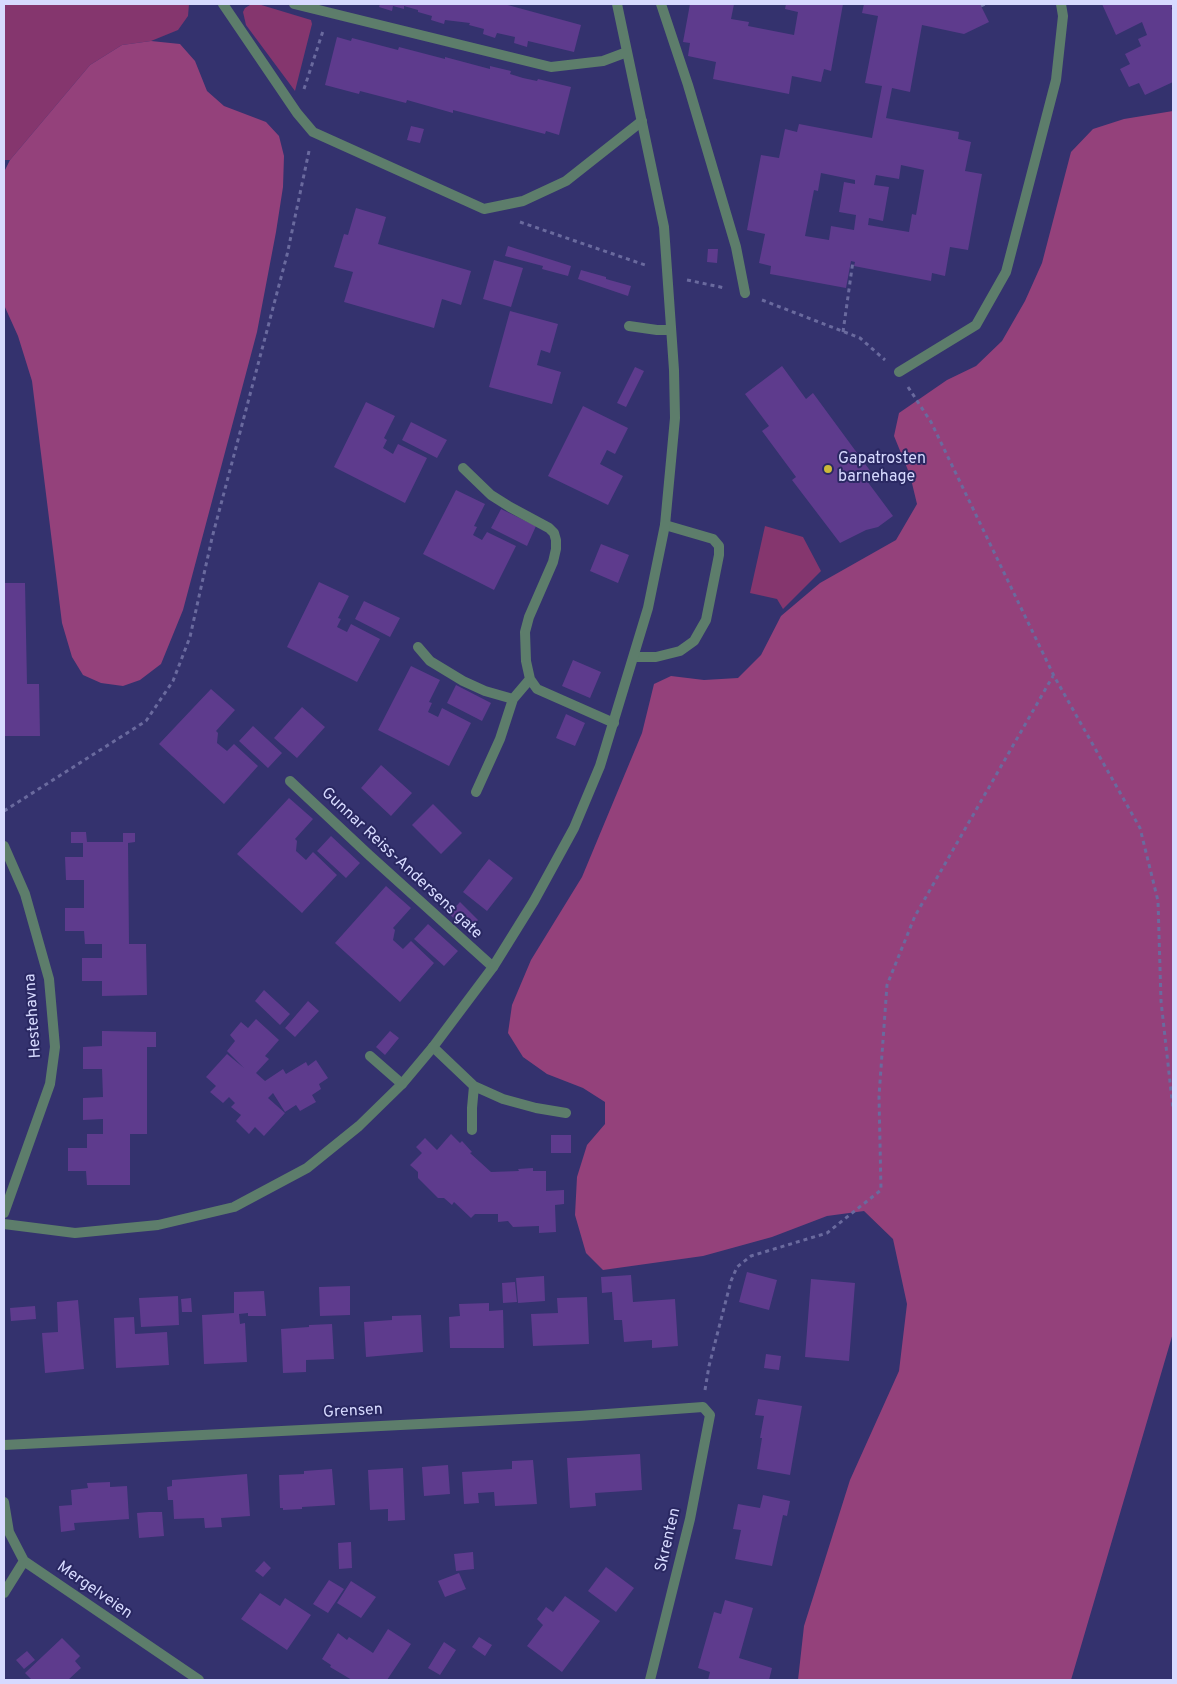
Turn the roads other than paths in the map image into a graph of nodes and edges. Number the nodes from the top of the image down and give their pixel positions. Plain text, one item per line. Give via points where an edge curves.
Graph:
1 (223, 4) edge
2 (294, 4) edge
3 (617, 4) edge
4 (661, 4) edge
5 (1061, 4) edge
6 (627, 52) junction
7 (642, 122) junction
8 (745, 293) road end
9 (629, 326) dead end
10 (671, 330) junction
11 (899, 372) road end
12 (463, 468) dead end
13 (665, 525) junction
14 (418, 647) dead end
15 (634, 657) junction
16 (530, 679) junction
17 (513, 699) junction
18 (614, 723) junction
19 (290, 782) dead end
20 (476, 792) dead end
21 (4, 846) edge
22 (493, 967) junction
23 (433, 1047) junction
24 (370, 1056) dead end
25 (402, 1084) junction
26 (474, 1086) junction
27 (566, 1113) dead end
28 (472, 1130) dead end
29 (4, 1213) edge
30 (4, 1224) edge
31 (703, 1407) joint
32 (4, 1445) edge
33 (4, 1502) edge
34 (24, 1561) junction
35 (4, 1593) edge
36 (199, 1680) edge
37 (650, 1680) edge

1 - 7 street via 313,132 484,209 522,201 566,181
2 - 6 street via 551,67 603,61
3 - 6 street
4 - 8 street via 733,237
5 - 11 street via 1063,16 1056,80 1006,272 976,325
6 - 7 street
7 - 10 street via 664,227
9 - 10 street
10 - 13 street via 675,418
12 - 16 street via 492,495 549,528 556,540 553,562 525,632
13 - 15 street
13 - 15 street via 713,539 719,546 706,620 694,641 680,651 656,657
14 - 17 street via 430,661 463,681
15 - 18 street
16 - 17 street
16 - 18 street via 537,688
17 - 20 street via 500,739
18 - 22 street via 574,828
19 - 22 street, Gunnar Reiss-Andersens gate
21 - 29 street, Hestehavna via 25,894 49,979 55,1047 50,1084
22 - 23 street
23 - 25 street
23 - 26 street
24 - 25 street
25 - 30 street via 359,1126 307,1168 234,1206 158,1225 75,1233
26 - 27 street via 503,1099
26 - 28 street
31 - 32 street, Grensen
31 - 37 street, Skrenten via 710,1415 690,1519
33 - 34 street, Mergelveien via 9,1532
34 - 35 street
34 - 36 street, Mergelveien

